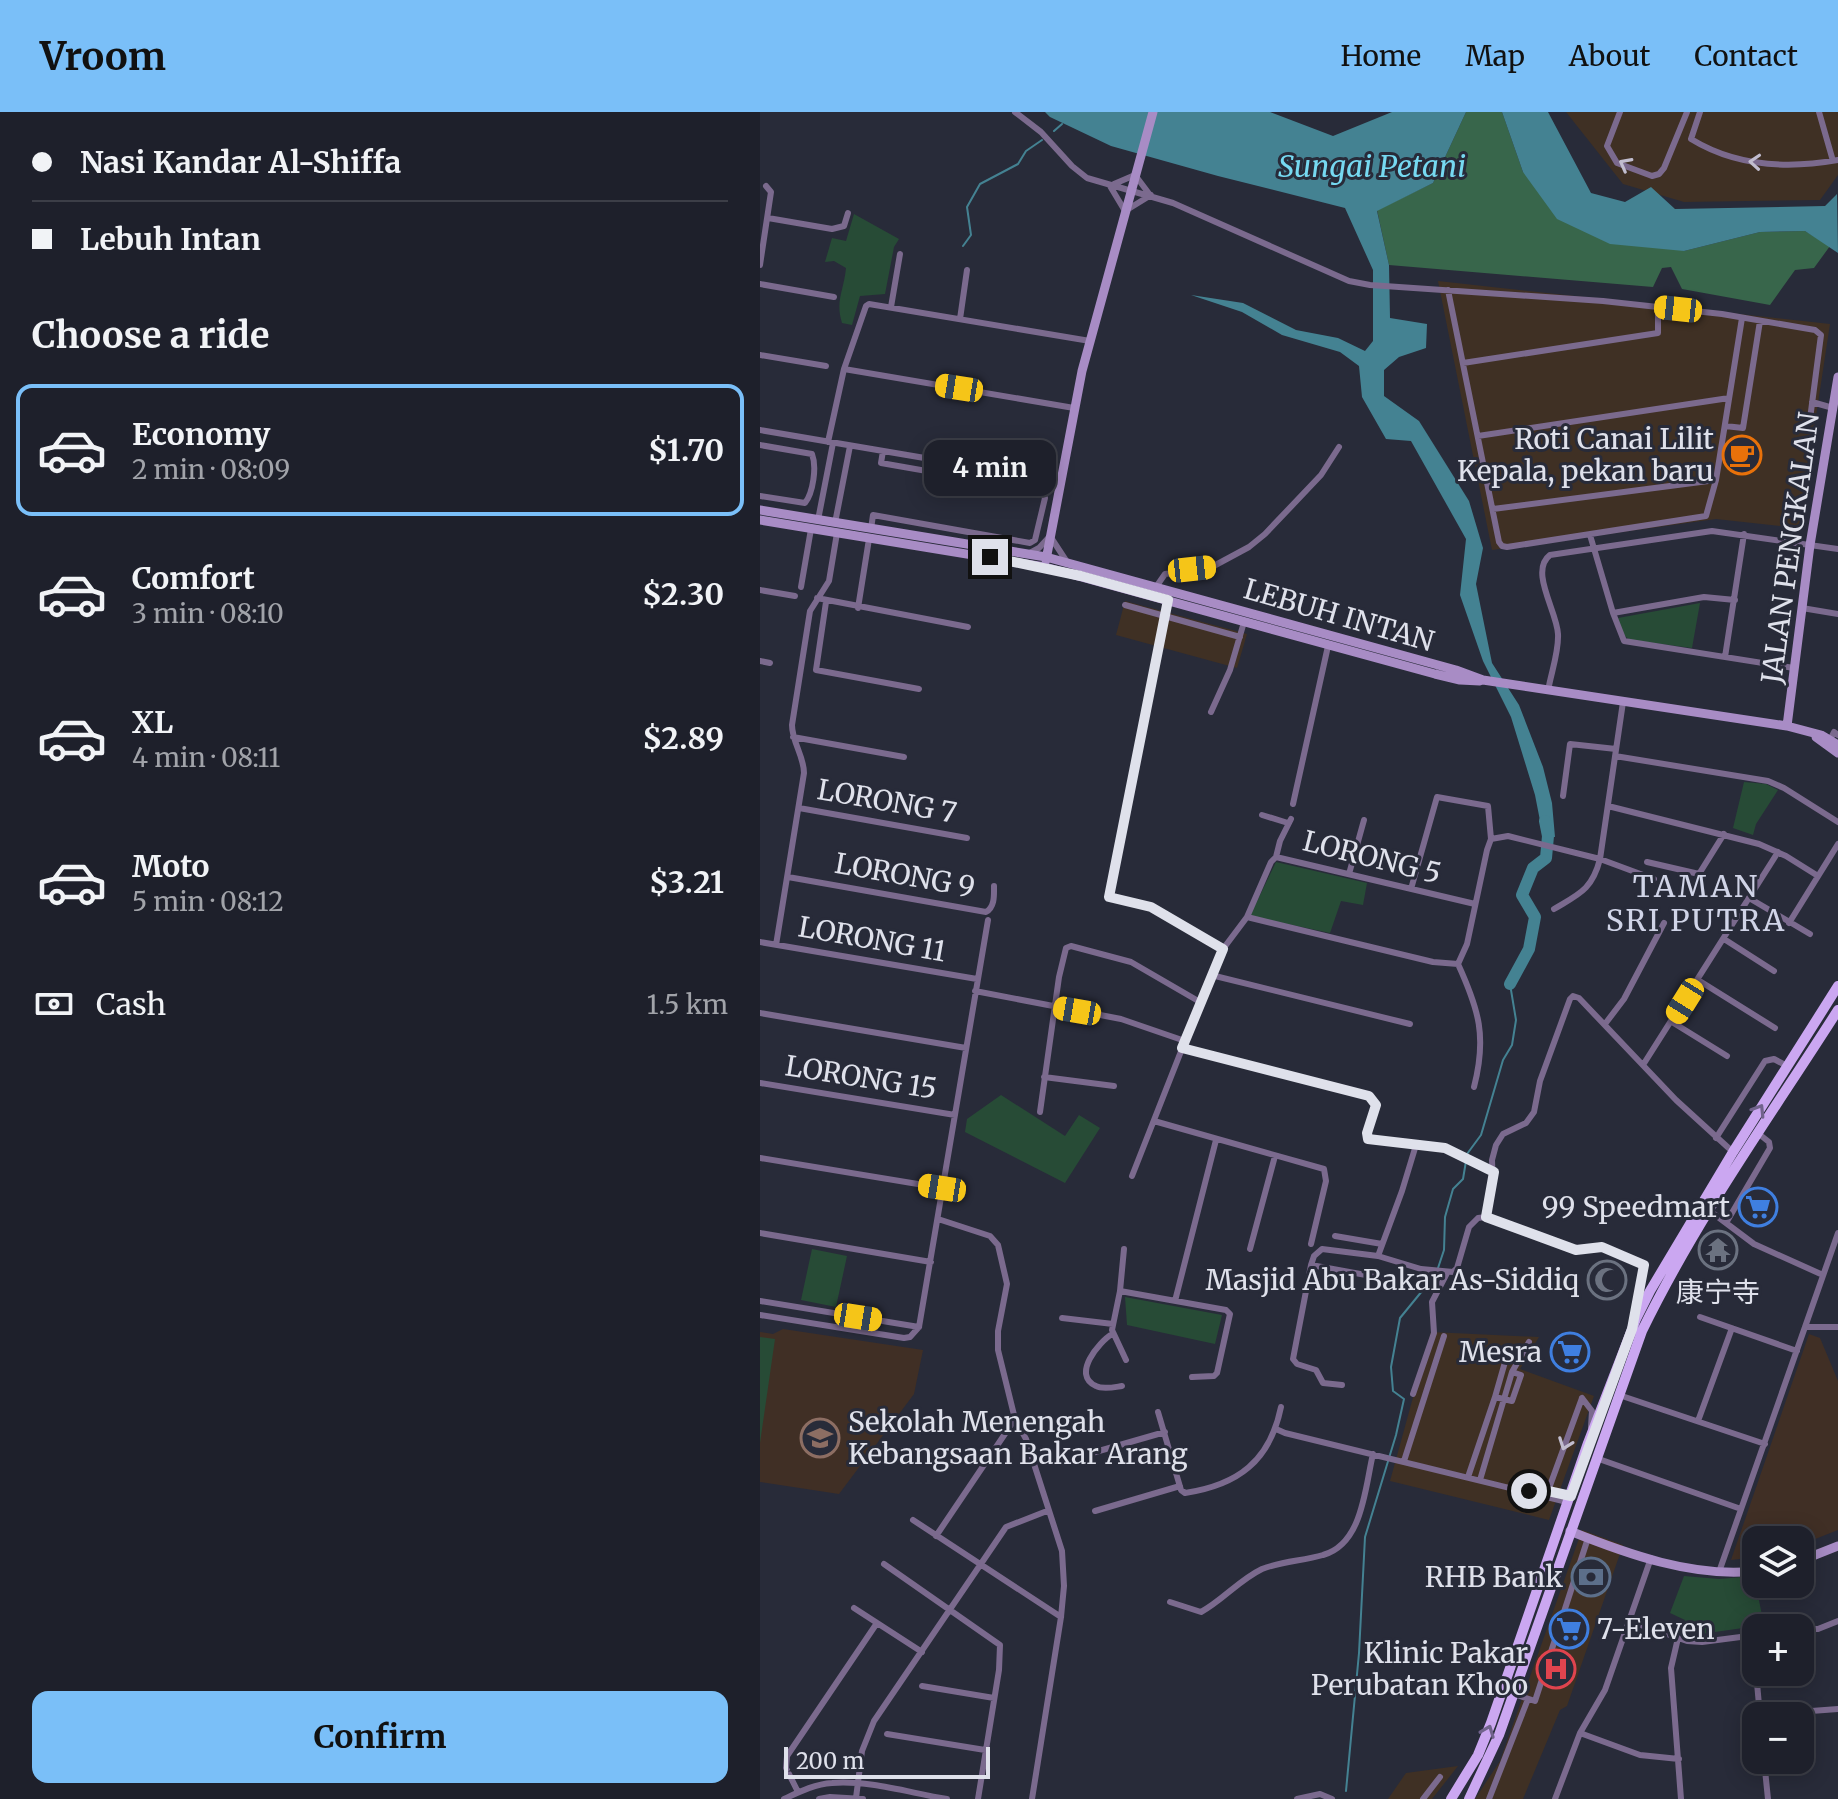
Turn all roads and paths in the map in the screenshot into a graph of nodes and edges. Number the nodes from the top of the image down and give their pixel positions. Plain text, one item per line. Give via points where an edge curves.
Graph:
1 (1015, 112) edge
2 (1153, 112) edge
3 (1620, 112) edge
4 (1687, 112) edge
5 (1700, 112) edge
6 (1819, 112) edge
7 (1691, 139) junction
8 (1674, 142) junction
9 (1835, 160) edge
10 (1137, 170) junction
11 (766, 186) dead end
12 (1110, 186) junction
13 (1131, 190) junction
14 (1151, 195) junction
15 (1125, 211) junction
16 (848, 213) dead end
17 (768, 218) junction
18 (900, 254) dead end
19 (760, 265) edge
20 (967, 270) dead end
21 (760, 284) edge
22 (1448, 290) junction
23 (834, 297) dead end
24 (891, 307) junction
25 (1658, 307) junction
26 (1742, 318) junction
27 (960, 319) junction
28 (1760, 321) junction
29 (1090, 341) junction
30 (760, 355) edge
31 (1463, 363) junction
32 (826, 366) dead end
33 (844, 369) junction
34 (1838, 377) edge
35 (1729, 398) junction
36 (1812, 402) junction
37 (1074, 408) junction
38 (1833, 408) junction
39 (1810, 419) dead end
40 (1725, 426) junction
41 (760, 430) edge
42 (1478, 436) junction
43 (830, 442) junction
44 (760, 445) edge
45 (850, 446) junction
46 (1339, 447) dead end
47 (1826, 447) junction
48 (1838, 449) edge
49 (883, 451) junction
50 (988, 469) junction
51 (1716, 480) junction
52 (812, 481) junction
53 (986, 481) junction
54 (1060, 481) junction
55 (825, 483) junction
56 (760, 496) edge
57 (1493, 509) junction
58 (760, 510) edge
59 (760, 520) edge
60 (818, 520) junction
61 (836, 528) junction
62 (811, 529) junction
63 (976, 533) junction
64 (870, 534) junction
65 (1744, 534) junction
66 (1590, 535) junction
67 (1050, 536) junction
68 (974, 544) junction
69 (1810, 545) junction
70 (1592, 547) junction
71 (1838, 549) edge
72 (1028, 554) junction
73 (990, 557) junction
74 (1046, 562) junction
75 (1067, 562) junction
76 (801, 587) dead end
77 (1156, 587) junction
78 (760, 590) edge
79 (795, 596) dead end
80 (817, 598) junction
81 (1168, 600) junction
82 (1735, 600) junction
83 (826, 602) junction
84 (1125, 605) dead end
85 (858, 608) junction
86 (1802, 608) junction
87 (1613, 613) junction
88 (1838, 614) edge
89 (1163, 616) junction
90 (1244, 622) junction
91 (968, 627) dead end
92 (1240, 637) junction
93 (1328, 646) junction
94 (1725, 657) junction
95 (760, 661) edge
96 (770, 663) dead end
97 (1794, 668) junction
98 (1486, 681) junction
99 (919, 689) dead end
100 (1548, 691) junction
101 (1623, 702) junction
102 (1211, 712) dead end
103 (1787, 726) junction
104 (1814, 735) junction
105 (793, 737) junction
106 (1835, 740) edge
107 (1616, 753) junction
108 (1838, 753) edge
109 (904, 757) dead end
110 (1563, 796) dead end
111 (1293, 804) dead end
112 (1608, 806) junction
113 (799, 808) junction
114 (1262, 815) dead end
115 (1364, 820) dead end
116 (1838, 822) edge
117 (1724, 834) junction
118 (967, 838) dead end
119 (1491, 839) junction
120 (1838, 844) edge
121 (1778, 852) junction
122 (1276, 857) junction
123 (1600, 859) junction
124 (1647, 862) dead end
125 (1349, 874) junction
126 (1818, 876) junction
127 (788, 877) junction
128 (1654, 879) dead end
129 (994, 886) dead end
130 (1411, 889) junction
131 (1749, 898) junction
132 (1475, 904) junction
133 (1554, 909) dead end
134 (1247, 917) junction
135 (988, 920) dead end
136 (1664, 923) dead end
137 (1789, 923) junction
138 (1810, 934) dead end
139 (1724, 939) junction
140 (760, 942) edge
141 (776, 945) junction
142 (1223, 949) junction
143 (1458, 964) junction
144 (1774, 971) dead end
145 (1211, 975) junction
146 (977, 979) junction
147 (1698, 980) junction
148 (1838, 986) edge
149 (975, 991) junction
150 (1200, 1002) junction
151 (1054, 1007) junction
152 (1838, 1010) edge
153 (760, 1013) edge
154 (1672, 1022) junction
155 (1410, 1024) dead end
156 (1605, 1024) junction
157 (1775, 1028) dead end
158 (1804, 1040) junction
159 (1184, 1044) junction
160 (1815, 1047) junction
161 (966, 1048) junction
162 (1727, 1056) dead end
163 (1643, 1065) junction
164 (1787, 1066) junction
165 (1044, 1077) junction
166 (760, 1083) edge
167 (1114, 1086) dead end
168 (1474, 1087) dead end
169 (1040, 1112) dead end
170 (955, 1115) junction
171 (1154, 1121) junction
172 (1759, 1134) junction
173 (1716, 1138) junction
174 (1216, 1140) junction
175 (1416, 1145) junction
176 (1733, 1152) junction
177 (1275, 1156) junction
178 (760, 1158) edge
179 (1494, 1172) junction
180 (1132, 1176) dead end
181 (942, 1188) junction
182 (1710, 1211) junction
183 (1486, 1217) junction
184 (938, 1219) junction
185 (1726, 1223) junction
186 (760, 1233) edge
187 (1838, 1233) edge
188 (1335, 1236) dead end
189 (1311, 1244) dead end
190 (1382, 1244) junction
191 (1124, 1249) dead end
192 (1250, 1249) dead end
193 (1378, 1256) junction
194 (931, 1262) junction
195 (1311, 1265) junction
196 (1444, 1273) junction
197 (1823, 1275) junction
198 (1406, 1289) dead end
199 (1120, 1291) junction
200 (760, 1301) edge
201 (1175, 1301) junction
202 (760, 1315) edge
203 (1700, 1317) dead end
204 (1062, 1318) dead end
205 (1113, 1324) junction
206 (919, 1327) junction
207 (1805, 1327) junction
208 (1838, 1327) edge
209 (1732, 1328) junction
210 (1632, 1329) junction
211 (1112, 1334) junction
212 (1444, 1336) dead end
213 (1529, 1342) dead end
214 (1797, 1351) junction
215 (1126, 1360) dead end
216 (1505, 1362) dead end
217 (1192, 1377) dead end
218 (1342, 1385) dead end
219 (1122, 1386) dead end
220 (1413, 1394) dead end
221 (1619, 1395) junction
222 (1495, 1397) junction
223 (1504, 1400) junction
224 (1281, 1407) dead end
225 (1158, 1412) dead end
226 (1015, 1419) junction
227 (1698, 1421) junction
228 (1276, 1429) junction
229 (1165, 1432) junction
230 (1588, 1443) junction
231 (1765, 1444) junction
232 (1373, 1454) junction
233 (1078, 1457) dead end
234 (1596, 1458) junction
235 (1400, 1460) junction
236 (1468, 1477) junction
237 (1480, 1480) junction
238 (1180, 1486) junction
239 (1529, 1491) junction
240 (1548, 1491) junction
241 (1570, 1499) junction
242 (1741, 1509) junction
243 (1047, 1511) junction
244 (1095, 1511) dead end
245 (913, 1520) dead end
246 (1570, 1531) junction
247 (936, 1536) junction
248 (1588, 1538) junction
249 (1838, 1546) edge
250 (1814, 1555) edge
251 (1651, 1558) junction
252 (884, 1564) dead end
253 (981, 1565) junction
254 (1742, 1571) edge
255 (1719, 1572) junction
256 (1170, 1602) dead end
257 (854, 1608) dead end
258 (951, 1609) junction
259 (1061, 1617) junction
260 (1629, 1621) junction
261 (877, 1623) junction
262 (1838, 1623) edge
263 (1814, 1629) edge
264 (1742, 1637) edge
265 (1678, 1638) junction
266 (922, 1652) junction
267 (922, 1686) dead end
268 (1514, 1694) junction
269 (994, 1698) junction
270 (1531, 1700) junction
271 (1838, 1709) edge
272 (1814, 1711) edge
273 (1580, 1733) junction
274 (887, 1734) dead end
275 (985, 1750) junction
276 (1679, 1759) junction
277 (1489, 1761) junction
278 (1503, 1767) junction
279 (1765, 1774) edge
280 (1440, 1777) dead end
281 (858, 1784) junction
282 (798, 1792) junction
283 (856, 1798) edge
284 (784, 1799) edge
285 (819, 1799) edge
286 (863, 1799) edge
287 (947, 1799) edge
288 (978, 1799) edge
289 (1032, 1799) edge
290 (1297, 1799) edge
291 (1332, 1799) edge
292 (1423, 1799) edge
293 (1451, 1799) edge
294 (1469, 1799) edge
295 (1489, 1799) edge
296 (1555, 1799) edge
297 (1681, 1799) edge
298 (1768, 1799) edge

1 - 12 street via 1080,173
2 - 10 main road
8 -> 3 street via 1659,174 1617,163 1607,146
4 - 8 street
5 - 7 street
6 - 9 street
7 - 8 street
9 -> 7 street via 1747,163
10 - 12 street
10 - 13 main road
10 - 14 street
11 - 17 street via 771,192
12 - 13 street
12 - 15 street
13 - 14 street
13 - 15 main road
14 - 15 street
14 - 22 street via 1330,275 1370,285
15 - 29 main road
16 - 17 street via 844,226 832,229
17 - 19 street
18 - 24 street
20 - 27 street
21 - 23 street
22 - 25 street
22 - 31 street
24 - 27 street
24 - 33 street via 866,306
25 - 26 street
25 - 31 street via 1658,333
26 - 28 street
26 - 35 street
27 - 29 street
28 - 36 street via 1821,335
28 - 40 street via 1743,428
29 - 37 main road
30 - 32 street
31 - 42 street
33 - 37 street
33 - 43 street
34 - 38 main road, JALAN PENGKALAN
35 - 40 street
35 - 42 street
36 - 38 street
36 - 39 street
37 - 54 main road
38 - 47 main road, JALAN PENGKALAN
40 - 51 street
41 - 43 street
42 - 57 street
43 - 45 street
43 - 55 street
44 - 52 street via 812,454
45 - 49 street
45 - 61 street
46 - 77 street via 1321,475 1249,547 1210,568 1165,574
47 - 48 street
47 - 69 main road, JALAN PENGKALAN
49 - 50 street
49 - 53 street via 881,463
50 - 53 street
50 - 54 street
51 - 57 street
51 - 66 street via 1706,516
52 - 55 street
52 - 56 street via 805,503
53 - 63 street via 1041,491 1045,498 1034,542
54 - 67 main road
55 - 60 street
57 - 66 street via 1502,546
58 - 60 main road, LEBUH INTAN
59 - 62 main road, LEBUH INTAN
60 - 61 main road, LEBUH INTAN
61 - 62 main road, LEBUH INTAN
61 - 64 main road, LEBUH INTAN
61 - 80 street via 829,581
62 - 76 street
63 - 64 street via 873,515
63 - 68 street
64 - 68 main road, LEBUH INTAN
64 - 73 main road, LEBUH INTAN
64 - 85 street
65 - 69 street
65 - 70 street via 1712,531
65 - 82 street
66 - 70 street
67 - 72 street
67 - 74 main road
67 - 75 street
68 - 72 main road, LEBUH INTAN
68 - 73 main road
69 - 71 street
69 - 86 main road, JALAN PENGKALAN
70 - 87 street
70 - 100 street via 1550,555 1541,566 1558,632
72 - 74 main road, LEBUH INTAN
73 - 74 main road, LEBUH INTAN
74 - 75 main road, LEBUH INTAN
74 - 81 main road, LEBUH INTAN
75 - 77 main road, LEBUH INTAN
77 - 98 main road, LEBUH INTAN
78 - 79 street
80 - 83 street
80 - 105 street via 809,618
81 - 89 street
81 - 90 main road, LEBUH INTAN
82 - 87 street via 1704,597
82 - 94 street
83 - 85 street
83 - 99 street via 816,670
84 - 89 street
85 - 91 street
86 - 88 street
86 - 97 main road, JALAN PENGKALAN
87 - 94 street via 1621,638 1628,643
89 - 92 street
89 - 142 street via 1109,897 1151,907
90 - 92 street
90 - 93 main road, LEBUH INTAN
92 - 102 street
93 - 98 main road, LEBUH INTAN via 1447,677
93 - 111 street
94 - 97 street
95 - 96 street
97 - 103 main road, JALAN PENGKALAN
98 - 100 main road, LEBUH INTAN
100 - 101 main road, LEBUH INTAN
101 - 103 main road, LEBUH INTAN
101 - 107 street
103 - 104 main road, LEBUH INTAN
104 - 106 main road, LEBUH INTAN
104 - 108 main road, LEBUH INTAN
105 - 109 street
105 - 113 street via 804,765
107 - 110 street via 1570,744
107 - 112 street
107 - 116 street via 1768,781
112 - 117 street
112 - 123 street
113 - 118 street, LORONG 7
113 - 127 street
114 - 122 street via 1290,821
115 - 125 street
117 - 121 street
117 - 124 street via 1699,874
119 - 123 street via 1508,836
119 - 130 street via 1488,806 1437,797
119 - 132 street
120 - 126 street
121 - 126 street
121 - 131 street
122 - 125 street, LORONG 5
122 - 134 street, LORONG 5
123 - 128 street
123 - 133 street via 1591,884
125 - 130 street, LORONG 5
126 - 137 street
127 - 129 street, LORONG 9 via 986,912 993,903
127 - 141 street
130 - 132 street, LORONG 5
131 - 137 street
131 - 139 street
132 - 143 street
134 - 142 street, LORONG 5
134 - 143 street
135 - 146 street
136 - 156 street
137 - 138 street
139 - 144 street
139 - 147 street
140 - 141 street, LORONG 11
141 - 146 street, LORONG 11
142 - 145 street, LORONG 5
143 - 168 street via 1480,1019
145 - 150 street, LORONG 5
145 - 155 street
146 - 149 street
147 - 154 street
147 - 157 street
148 - 158 main road
149 - 151 street
149 - 161 street
150 - 151 street via 1131,962 1071,946 1066,948
150 - 159 street, LORONG 5
151 - 159 street via 1121,1019
151 - 165 street
152 - 160 main road
153 - 161 street
154 - 162 street
154 - 163 street
156 - 163 street
156 - 179 street via 1579,998 1571,997 1534,1112 1500,1138 1493,1154
158 - 160 main road
158 - 164 main road
159 - 171 street, LORONG 5
159 - 175 street via 1369,1096 1376,1105 1368,1139
160 - 172 main road
161 - 170 street
163 - 173 street
164 - 173 street via 1765,1061
176 -> 164 main road
165 - 167 street
165 - 169 street
166 - 170 street, LORONG 15
170 - 181 street
171 - 174 street
171 - 180 street, LORONG 5
172 - 182 main road
172 - 185 street via 1769,1142 1769,1150
173 - 176 street
174 - 177 street
174 - 201 street
175 - 179 street via 1438,1146
175 - 190 street
176 - 210 main road
177 - 189 street via 1326,1172
177 - 192 street
178 - 181 street
179 - 183 street
181 - 184 street
182 - 185 street
182 - 221 main road via 1652,1311
183 - 196 street via 1472,1221 1457,1268
183 - 210 street via 1576,1250 1598,1247 1644,1265
184 - 194 street
184 - 226 street via 990,1236 998,1245 1007,1284 998,1350
185 - 197 street via 1754,1244
186 - 194 street
187 - 197 street
188 - 190 street
190 - 193 street
191 - 199 street
193 - 195 street via 1326,1248 1316,1253
193 - 196 street
194 - 206 street
195 - 198 street via 1377,1277
195 - 218 street via 1293,1359 1316,1370 1323,1383
196 - 220 street via 1432,1302 1434,1333
197 - 207 street
199 - 201 street
199 - 205 street
200 - 206 street
201 - 217 street via 1230,1314 1217,1373
202 - 206 street via 904,1338
203 - 209 street
204 - 205 street
205 - 211 street
207 - 208 street
207 - 214 street
209 - 214 street
209 - 227 street
210 - 230 main road
211 - 215 street
211 - 219 street via 1094,1349 1087,1371 1096,1387
212 - 235 street
213 - 223 street via 1512,1372 1521,1375 1512,1401
214 - 231 street
216 - 222 street
221 - 227 street
221 - 234 main road
222 - 223 street
222 - 236 street
223 - 237 street
224 - 228 street
225 - 229 street
226 - 243 street
226 - 247 street
227 - 231 street
228 - 232 street
228 - 238 street via 1257,1462 1242,1474 1189,1493
229 - 233 street
229 - 238 street
230 -> 240 street via 1592,1414 1582,1398
230 - 241 main road
231 - 242 street
232 - 235 street
232 - 256 street via 1356,1520 1342,1546 1260,1571 1201,1612
234 - 242 street
234 - 246 main road
235 - 236 street
236 - 237 street
237 - 239 street
238 - 244 street
239 - 240 street
239 - 241 street
240 - 241 street
293 -> 241 main road via 1484,1741
242 - 255 street
243 - 253 street via 1010,1524
243 - 259 street via 1064,1566
245 - 247 street
246 - 248 main road
246 - 268 main road
247 - 253 street
248 - 251 main road
248 - 270 street
249 - 250 main road
251 - 255 main road
251 - 260 street
252 - 258 street
253 - 258 street
253 - 259 street
254 - 255 main road
257 - 261 street
258 - 266 street
258 - 269 street via 1000,1645
259 - 289 street
260 - 265 street
260 - 273 street via 1605,1690
261 - 266 street
261 - 282 street via 787,1756 786,1768
262 - 263 street
264 - 265 street via 1702,1642
265 - 276 street via 1671,1668
266 - 281 street via 866,1737
267 - 269 street
268 - 270 street
268 - 277 main road
269 - 275 street
270 - 278 street
271 - 272 street
273 - 276 street via 1640,1755
273 - 296 street
274 - 275 street
275 - 288 street
276 - 297 street
277 - 278 street
277 - 294 main road
278 - 295 street
279 - 298 street
280 - 292 street
281 - 282 street via 832,1783
281 - 283 street
281 - 287 street
282 - 284 street
283 - 285 street
283 - 286 street
290 - 291 street via 1320,1794

